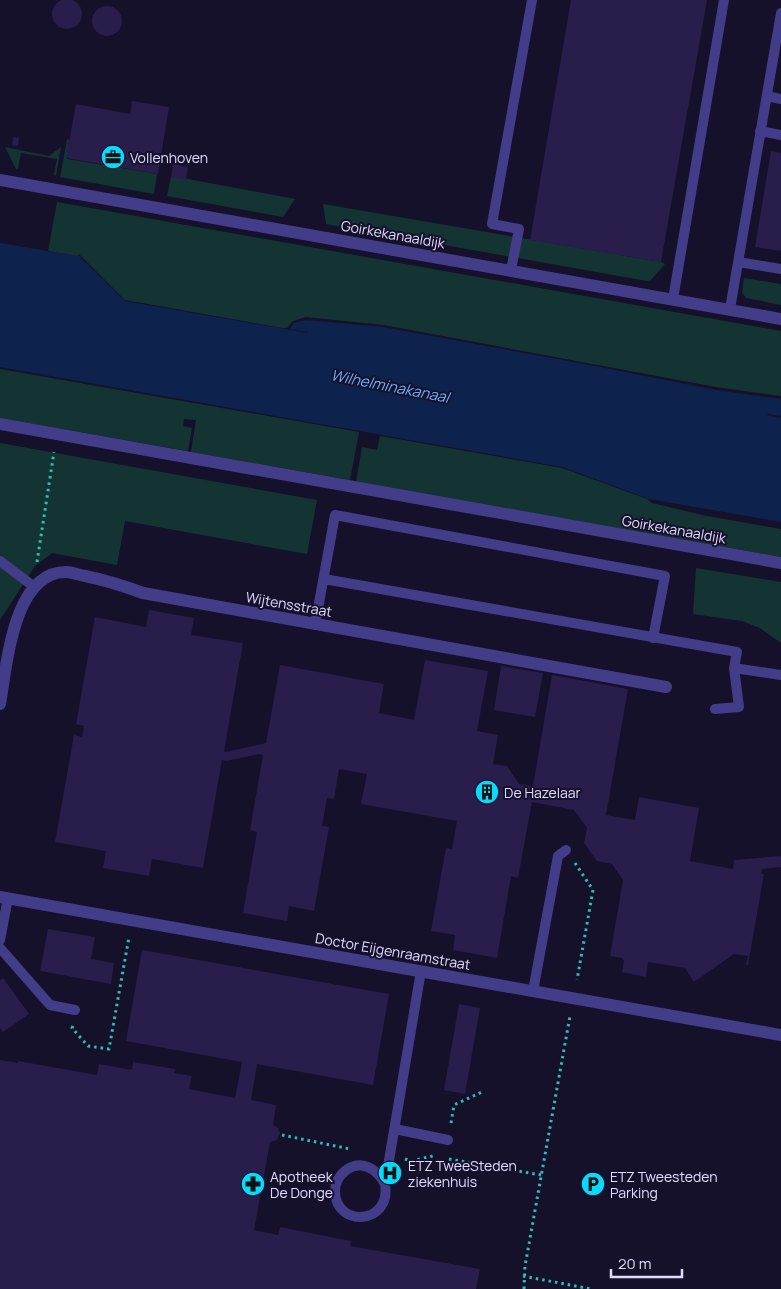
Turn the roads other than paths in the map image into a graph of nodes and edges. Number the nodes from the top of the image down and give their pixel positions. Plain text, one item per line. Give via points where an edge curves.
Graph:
1 (532, 0) edge
2 (724, 0) edge
3 (781, 12) edge
4 (767, 96) junction
5 (781, 99) edge
6 (760, 131) junction
7 (781, 135) edge
8 (0, 180) edge
9 (738, 262) junction
10 (512, 270) junction
11 (781, 270) edge
12 (673, 299) junction
13 (730, 310) junction
14 (781, 319) edge
15 (0, 424) edge
16 (0, 561) edge
17 (781, 563) edge
18 (324, 579) junction
19 (33, 586) junction
20 (315, 625) junction
21 (653, 638) junction
22 (734, 668) junction
23 (781, 674) edge
24 (666, 687) dead end
25 (0, 704) edge
26 (715, 709) dead end
27 (566, 850) road end
28 (4, 898) edge
29 (0, 940) edge
30 (0, 948) edge
31 (421, 971) junction
32 (533, 991) junction
33 (75, 1010) road end
34 (781, 1035) edge
35 (394, 1129) junction
36 (448, 1140) road end
37 (385, 1184) junction

1 - 10 lane via 492,224 519,229
2 - 12 lane
3 - 4 lane
4 - 5 lane
4 - 6 lane
6 - 7 lane
6 - 9 lane
8 - 10 street, Goirkekanaaldijk
9 - 11 lane
9 - 13 lane
10 - 12 street, Goirkekanaaldijk
12 - 13 street, Goirkekanaaldijk
13 - 14 street, Goirkekanaaldijk
15 - 17 street, Goirkekanaaldijk
16 - 19 lane
18 - 20 lane
18 - 21 lane
18 - 21 lane via 335,515 354,518 665,576
19 - 20 street, Wijtensstraat via 48,575 66,572 109,580 143,593
19 - 25 street via 15,627
20 - 24 street, Wijtensstraat
21 - 22 lane via 737,652
22 - 23 lane
22 - 26 lane via 739,707
27 - 32 lane via 558,856
28 - 29 lane
28 - 31 street, Doctor Eijgenraamstraat
30 - 33 lane via 50,1005
31 - 32 street, Doctor Eijgenraamstraat
31 - 35 lane
32 - 34 street, Doctor Eijgenraamstraat
35 - 36 lane
35 - 37 lane
37 - 37 lane via 381,1207 368,1216 352,1216 344,1212 335,1198 337,1180 350,1168 367,1166 375,1170

